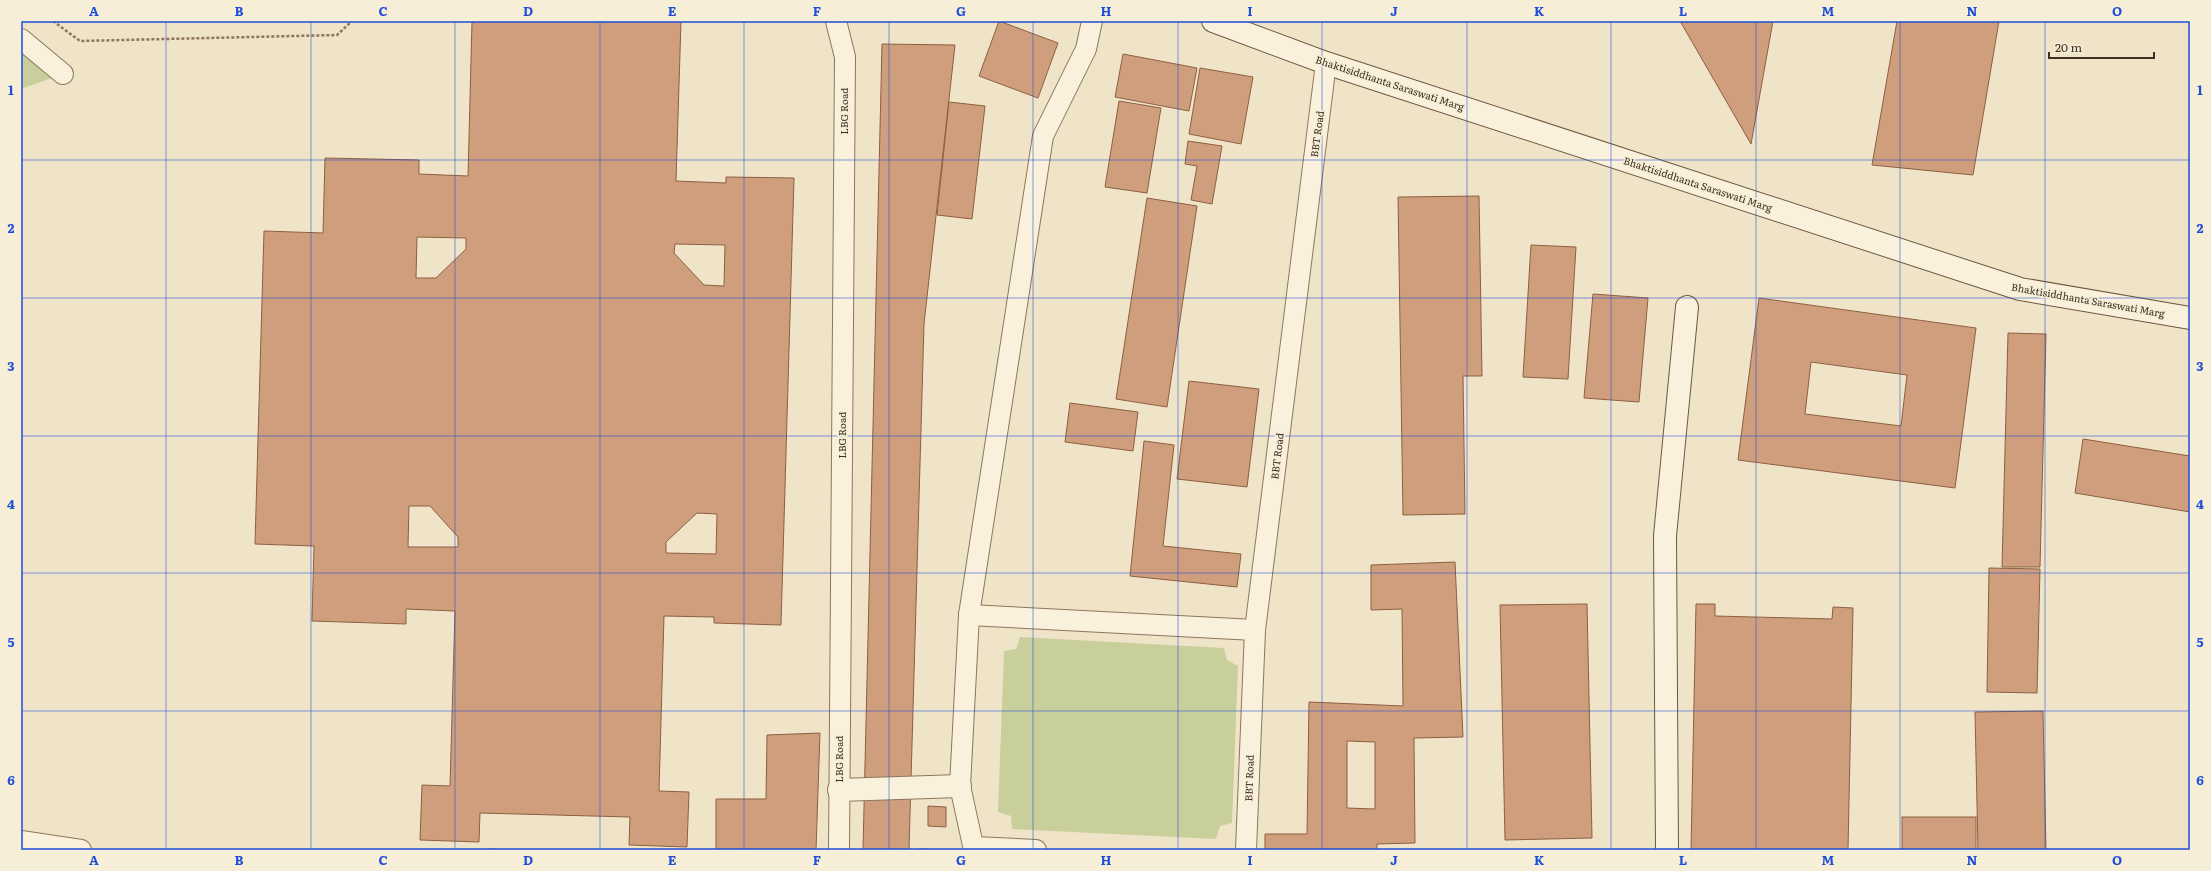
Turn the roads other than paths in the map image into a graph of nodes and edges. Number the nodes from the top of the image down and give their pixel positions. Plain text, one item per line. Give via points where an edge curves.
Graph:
1 (836, 21) edge
2 (1092, 21) edge
3 (1214, 21) edge
4 (21, 40) edge
5 (1326, 63) junction
6 (63, 74) dead end
7 (1687, 307) dead end
8 (2190, 318) edge
9 (969, 615) junction
10 (1255, 630) junction
11 (960, 786) junction
12 (839, 790) junction
13 (29, 844) edge
14 (974, 848) edge
15 (81, 850) edge
16 (839, 850) edge
17 (1036, 850) edge
18 (1246, 850) edge
19 (1667, 850) edge

1 - 12 lane, LBG Road via 845,57
2 - 9 lane via 1086,49 1042,136
3 - 5 main road, Bhaktisiddhanta Saraswati Marg
4 - 6 lane
5 - 8 main road, Bhaktisiddhanta Saraswati Marg via 2020,289
5 - 10 lane, BBT Road
7 - 19 main road via 1665,536
9 - 10 lane
9 - 11 lane
10 - 18 lane, BBT Road
11 - 12 main road
11 - 14 lane
12 - 16 lane, LBG Road
13 - 15 lane
14 - 17 lane

